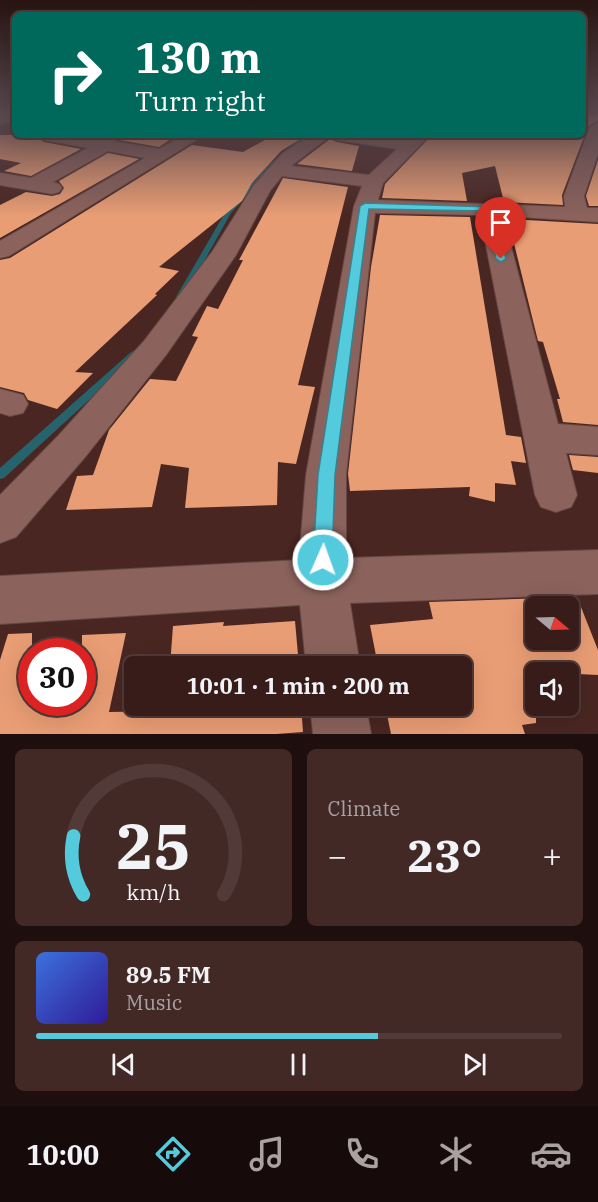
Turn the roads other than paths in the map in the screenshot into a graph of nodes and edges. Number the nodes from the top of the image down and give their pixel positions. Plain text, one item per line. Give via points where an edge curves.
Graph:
1 (103, 147) edge
2 (113, 147) edge
3 (175, 147) edge
4 (304, 147) edge
5 (410, 147) edge
6 (595, 147) edge
7 (161, 155) junction
8 (592, 164) edge
9 (277, 170) junction
10 (0, 178) edge
11 (33, 185) junction
12 (369, 193) junction
13 (93, 196) junction
14 (490, 209) junction
15 (589, 214) edge
16 (0, 251) edge
17 (542, 437) junction
18 (598, 441) edge
19 (556, 495) dead end
20 (0, 524) edge
21 (598, 572) edge
22 (322, 581) junction
23 (0, 600) edge
24 (332, 656) edge
25 (340, 716) edge
26 (342, 734) edge

1 - 11 street
2 - 7 street
3 - 7 street
4 - 9 street
5 - 12 street
6 - 8 street
7 - 13 street
8 - 15 street via 573,199
9 - 12 street
9 - 20 street via 261,189 223,255 155,348
10 - 11 street
11 - 13 street
12 - 14 street
12 - 22 street via 326,475
13 - 16 street
14 - 15 street
14 - 17 street
17 - 18 street
17 - 19 street
21 - 22 street
22 - 23 street
22 - 24 street
25 - 26 street

